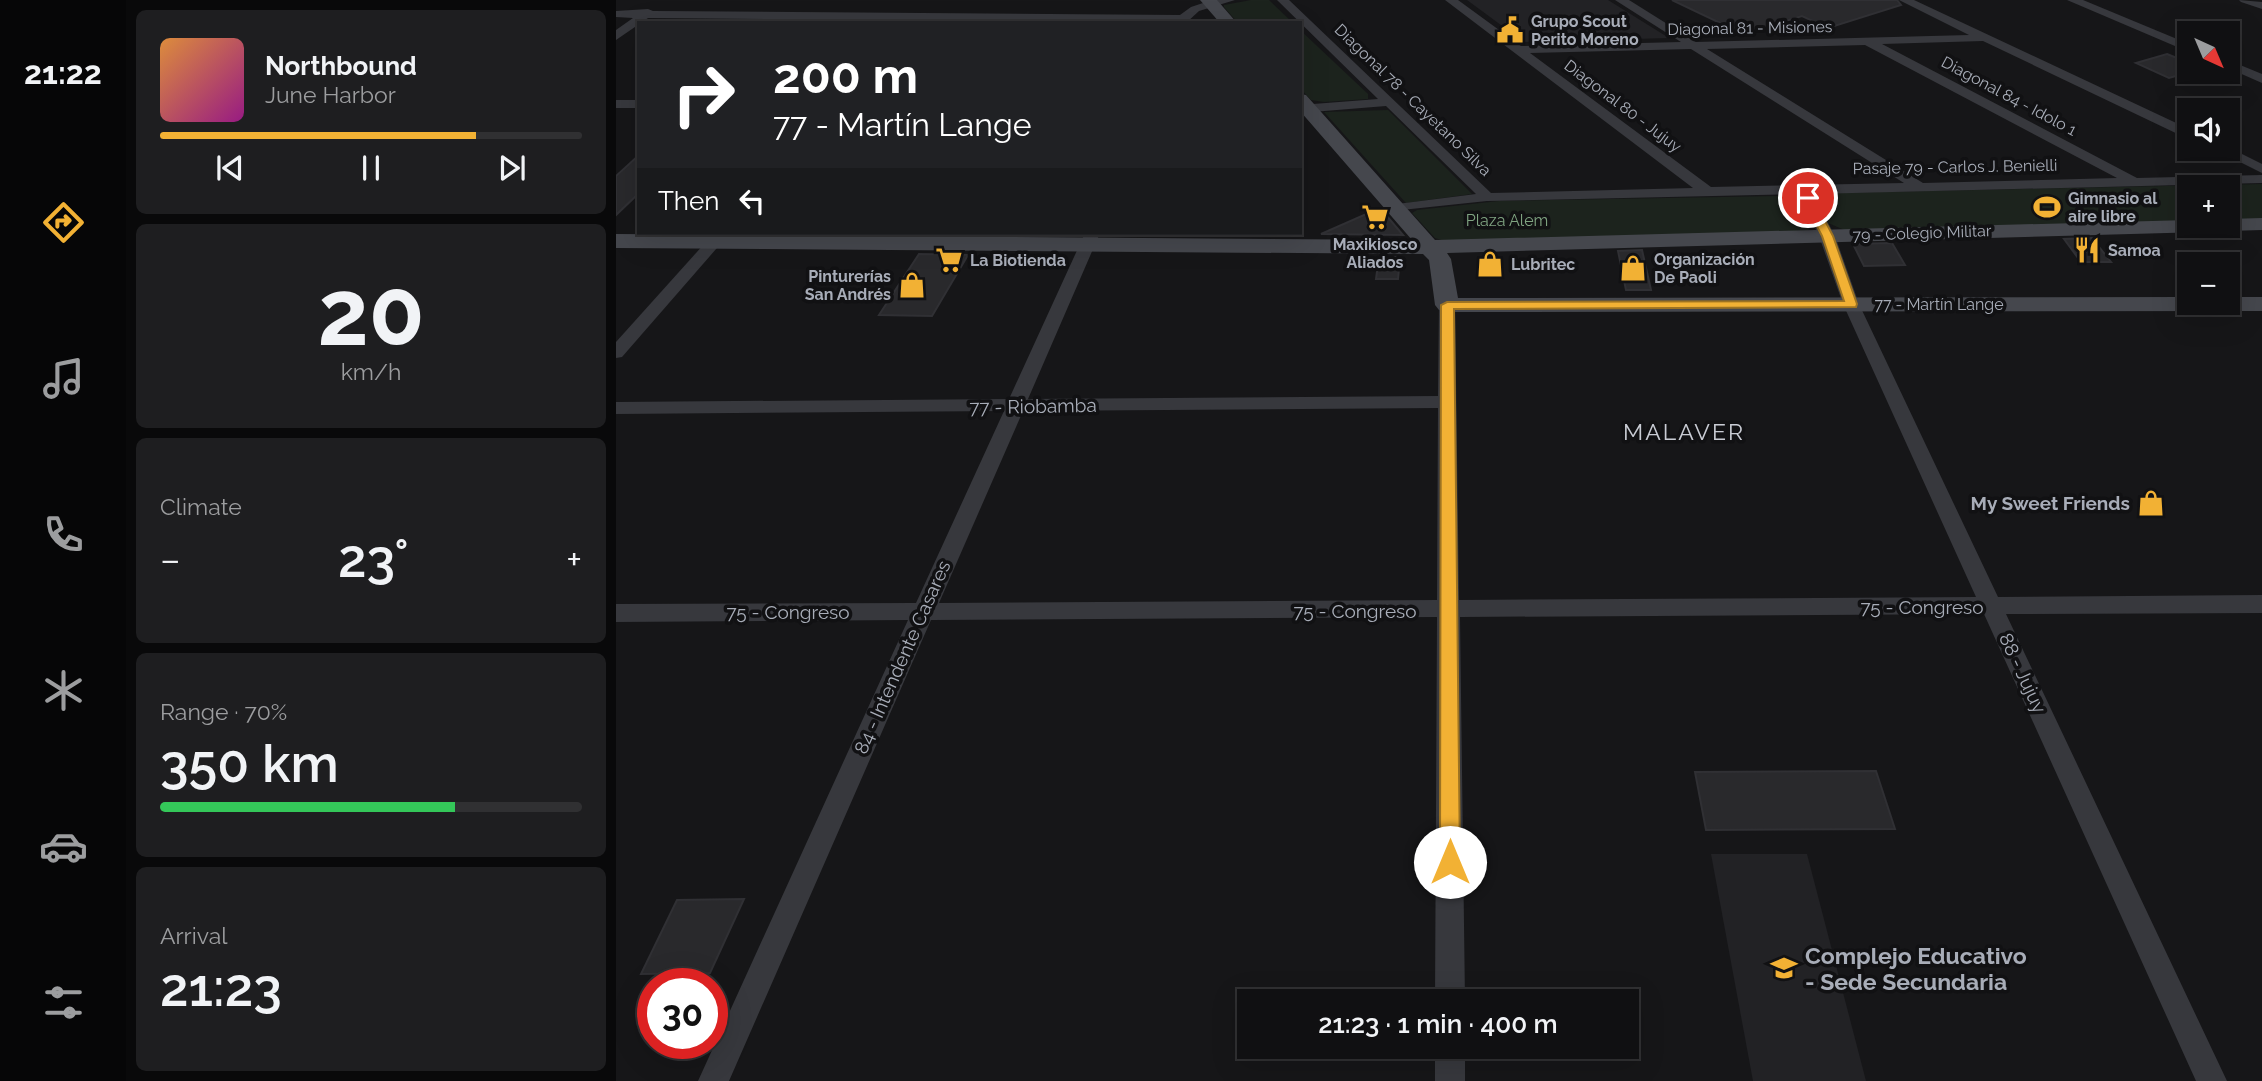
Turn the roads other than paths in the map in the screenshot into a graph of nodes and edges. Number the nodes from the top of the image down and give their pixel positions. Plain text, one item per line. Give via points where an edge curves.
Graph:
1 (663, 0) edge
2 (1229, 0) edge
3 (1283, 0) edge
4 (1451, 0) edge
5 (1621, 0) edge
6 (1905, 0) edge
7 (2073, 0) edge
8 (2245, 0) edge
9 (1210, 2) edge
10 (924, 5) dead end
11 (2262, 6) edge
12 (616, 14) edge
13 (645, 14) junction
14 (911, 19) edge
15 (1181, 20) edge
16 (1227, 21) edge
17 (616, 36) edge
18 (1982, 38) junction
19 (1866, 41) junction
20 (2177, 43) edge
21 (1693, 45) junction
22 (1519, 50) junction
23 (2240, 69) edge
24 (2262, 79) edge
25 (1391, 102) junction
26 (616, 104) edge
27 (637, 104) edge
28 (1303, 106) edge
29 (2177, 128) edge
30 (2240, 158) edge
31 (2262, 169) edge
32 (2262, 179) edge
33 (2135, 182) junction
34 (1919, 186) junction
35 (1803, 188) junction
36 (1706, 191) junction
37 (1488, 197) junction
38 (1397, 208) junction
39 (2262, 224) edge
40 (2240, 225) edge
41 (2177, 227) edge
42 (1827, 236) junction
43 (718, 237) edge
44 (1090, 239) edge
45 (616, 241) edge
46 (1432, 247) junction
47 (1851, 304) junction
48 (2262, 304) edge
49 (1447, 305) junction
50 (616, 353) edge
51 (1449, 402) junction
52 (1015, 407) junction
53 (616, 408) edge
54 (2262, 604) edge
55 (1992, 606) junction
56 (1450, 610) junction
57 (922, 612) junction
58 (616, 613) edge
59 (1450, 989) edge
60 (1450, 1059) edge
61 (713, 1081) edge
62 (1450, 1081) edge
63 (2212, 1081) edge

1 - 13 street
2 - 9 street
3 - 25 street, Diagonal 78 - Cayetano Silva
4 - 22 street, Diagonal 80 - Jujuy
5 - 21 street
6 - 18 street
7 - 20 street
8 - 11 street
9 - 15 street
9 - 16 street
10 - 14 street
12 - 13 street
13 - 14 street
13 - 17 street
14 - 15 street
18 - 19 street, Diagonal 81 - Misiones
18 - 29 street
19 - 21 street, Diagonal 81 - Misiones
19 - 33 street, Diagonal 84 - Idolo 1
21 - 22 street, Diagonal 81 - Misiones
21 - 34 street
22 - 36 street, Diagonal 80 - Jujuy
23 - 24 street
25 - 28 street
25 - 37 street, Diagonal 78 - Cayetano Silva
26 - 27 street
28 - 38 street
30 - 31 street
32 - 33 street, Pasaje 79 - Carlos J. Benielli
33 - 34 street, Pasaje 79 - Carlos J. Benielli
34 - 35 street, Pasaje 79 - Carlos J. Benielli
35 - 36 street, Pasaje 79 - Carlos J. Benielli
35 - 42 street, 88 - Jujuy
36 - 37 street, Pasaje 79 - Carlos J. Benielli
37 - 38 street, Pasaje 79 - Carlos J. Benielli
38 - 46 street
39 - 40 street
41 - 42 street, 79 - Colegio Militar
42 - 46 street, 79 - Colegio Militar
42 - 47 street, 88 - Jujuy
43 - 44 street, 79 - Colegio Militar
43 - 45 street, 79 - Colegio Militar
43 - 50 street
44 - 46 street, 79 - Colegio Militar
44 - 52 street, 84 - Intendente Casares
46 - 49 street via 1440,259
47 - 48 street, 77 - Martín Lange
47 - 49 street, 77 - Martín Lange
47 - 55 street, 88 - Jujuy
49 - 51 street
51 - 52 street, 77 - Riobamba
51 - 56 street
52 - 53 street, 77 - Riobamba
52 - 57 street, 84 - Intendente Casares
54 - 55 street, 75 - Congreso
55 - 56 street, 75 - Congreso
55 - 63 street, 88 - Jujuy
56 - 57 street, 75 - Congreso
56 - 59 street
57 - 58 street, 75 - Congreso
57 - 61 street, 84 - Intendente Casares
60 - 62 street

